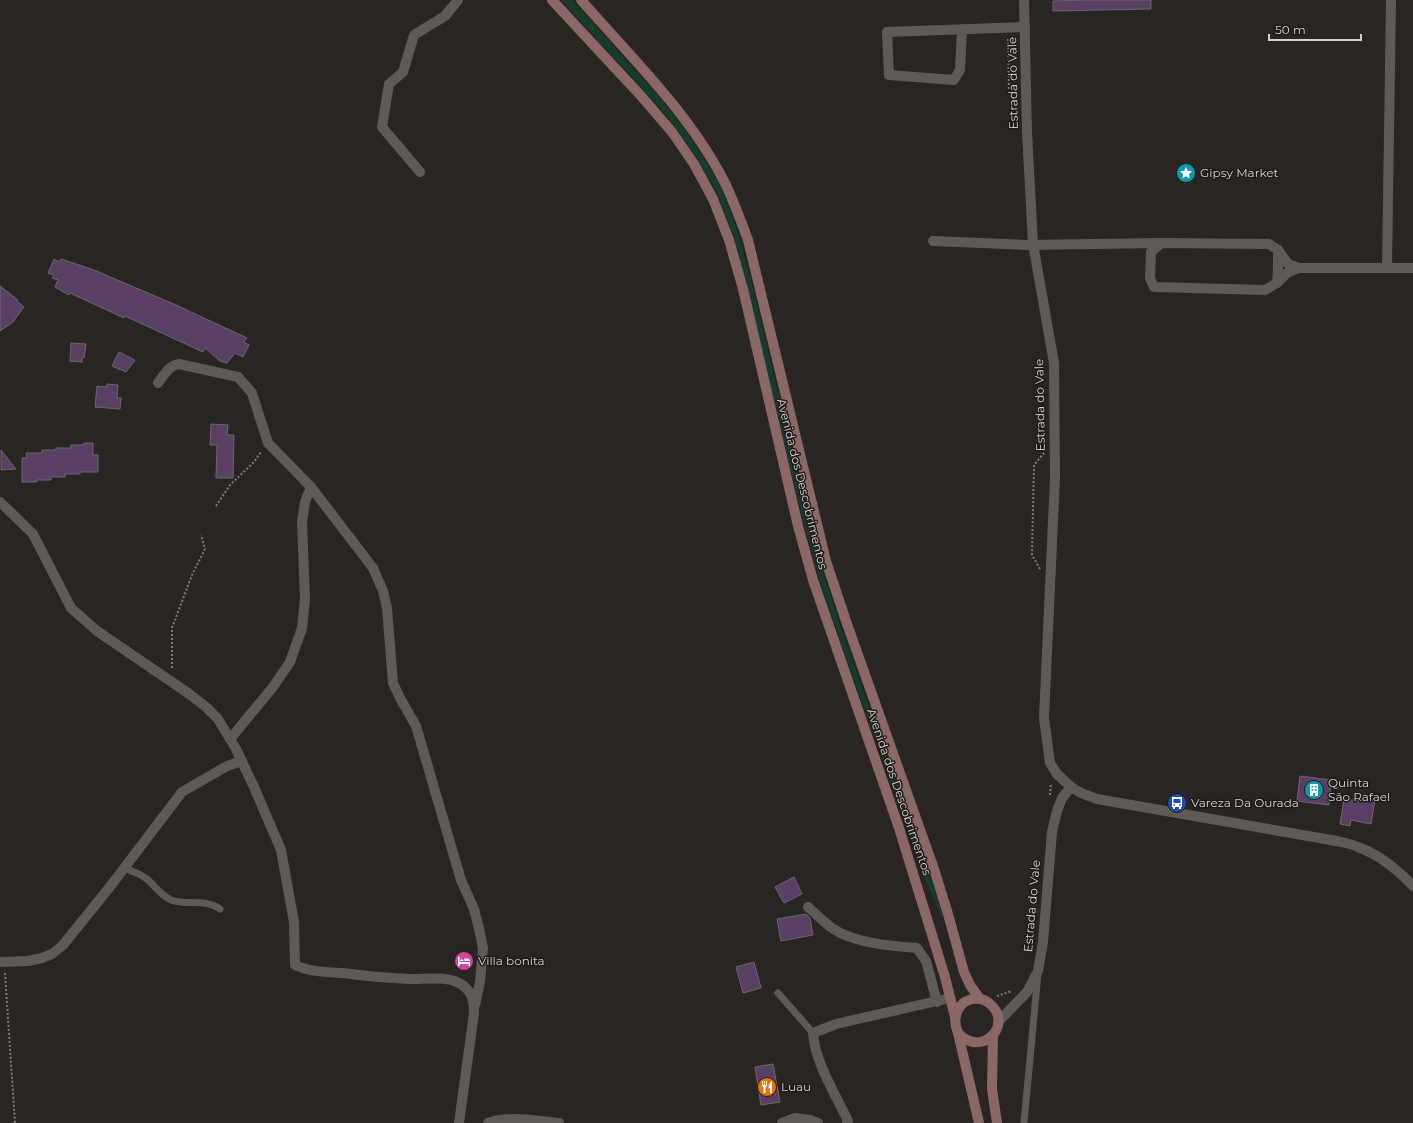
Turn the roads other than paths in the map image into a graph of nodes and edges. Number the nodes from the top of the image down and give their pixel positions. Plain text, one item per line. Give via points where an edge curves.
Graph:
1 (458, 0) edge
2 (552, 0) edge
3 (581, 0) edge
4 (1024, 0) edge
5 (1391, 0) edge
6 (1025, 26) junction
7 (962, 29) junction
8 (420, 172) dead end
9 (933, 241) dead end
10 (1161, 243) junction
11 (1033, 244) junction
12 (1130, 244) junction
13 (1278, 250) junction
14 (1150, 264) junction
15 (1387, 267) junction
16 (1300, 268) junction
17 (1413, 268) edge
18 (1277, 283) junction
19 (158, 383) dead end
20 (311, 487) junction
21 (0, 502) edge
22 (230, 739) junction
23 (242, 761) junction
24 (1071, 787) junction
25 (124, 868) junction
26 (1413, 886) edge
27 (808, 907) dead end
28 (220, 909) dead end
29 (2, 962) edge
30 (1036, 976) junction
31 (446, 979) junction
32 (480, 982) junction
33 (778, 993) dead end
34 (950, 998) junction
35 (984, 1000) junction
36 (937, 1002) junction
37 (474, 1011) junction
38 (955, 1017) junction
39 (998, 1022) junction
40 (813, 1032) junction
41 (958, 1033) junction
42 (993, 1035) junction
43 (461, 1122) edge
44 (488, 1123) edge
45 (559, 1123) edge
46 (782, 1123) edge
47 (818, 1123) edge
48 (847, 1123) edge
49 (978, 1123) edge
50 (997, 1123) edge
51 (1024, 1123) edge

1 - 8 street via 445,16 414,34 403,72 389,84 382,128
2 - 34 main road, Avenida dos Descobrimentos via 672,132 694,164 713,199 729,240 743,289 813,580 899,828
3 - 35 main road, Avenida dos Descobrimentos via 682,116 708,153 735,206 748,240 826,561 934,869 964,972 970,985
4 - 6 street, Estrada do Vale
5 - 15 street
6 - 7 street
6 - 11 street, Estrada do Vale
7 - 7 street via 887,32 889,75 954,80 960,70
9 - 11 street
10 - 12 street
10 - 13 street via 1269,244
10 - 14 street via 1151,252
11 - 12 street
11 - 24 street, Estrada do Vale via 1054,363 1055,477 1044,718 1050,763
12 - 14 street via 1140,249
13 - 16 street via 1288,264
13 - 18 street
14 - 18 street via 1150,278 1154,287 1265,290
15 - 16 street
15 - 17 street
16 - 18 street via 1287,274
19 - 20 street via 173,364 238,378 252,393 268,443
20 - 22 street via 305,502 302,522 305,599 302,628 290,662
20 - 32 street via 373,568 383,591 393,683 416,726 461,880 474,909 483,948
21 - 22 street via 33,534 71,608 97,632 206,707 218,719
22 - 23 street
23 - 25 street via 227,766 182,792
23 - 31 street via 281,850 294,922 295,965 305,970
24 - 26 street via 1097,799 1357,846 1391,865
24 - 30 street, Estrada do Vale via 1062,798 1052,832 1043,942
25 - 28 lane via 146,879 170,900 214,905
25 - 29 street via 63,945 52,954 28,961
27 - 36 street via 833,929 852,937 880,945 917,948 926,961
30 - 39 street via 1027,992
30 - 51 lane
31 - 32 street
31 - 37 street via 458,982 468,990 474,1000
32 - 37 street
33 - 40 lane
34 - 36 street
34 - 38 main road, Avenida dos Descobrimentos
35 - 38 main road via 967,1001 957,1010
35 - 39 main road via 996,1010
36 - 40 street via 836,1024
37 - 43 street
38 - 41 main road
39 - 42 main road
40 - 48 street via 818,1058
41 - 42 main road via 975,1043 988,1040
41 - 49 main road
42 - 50 main road via 992,1088
44 - 45 street via 515,1118
46 - 47 street via 795,1118

